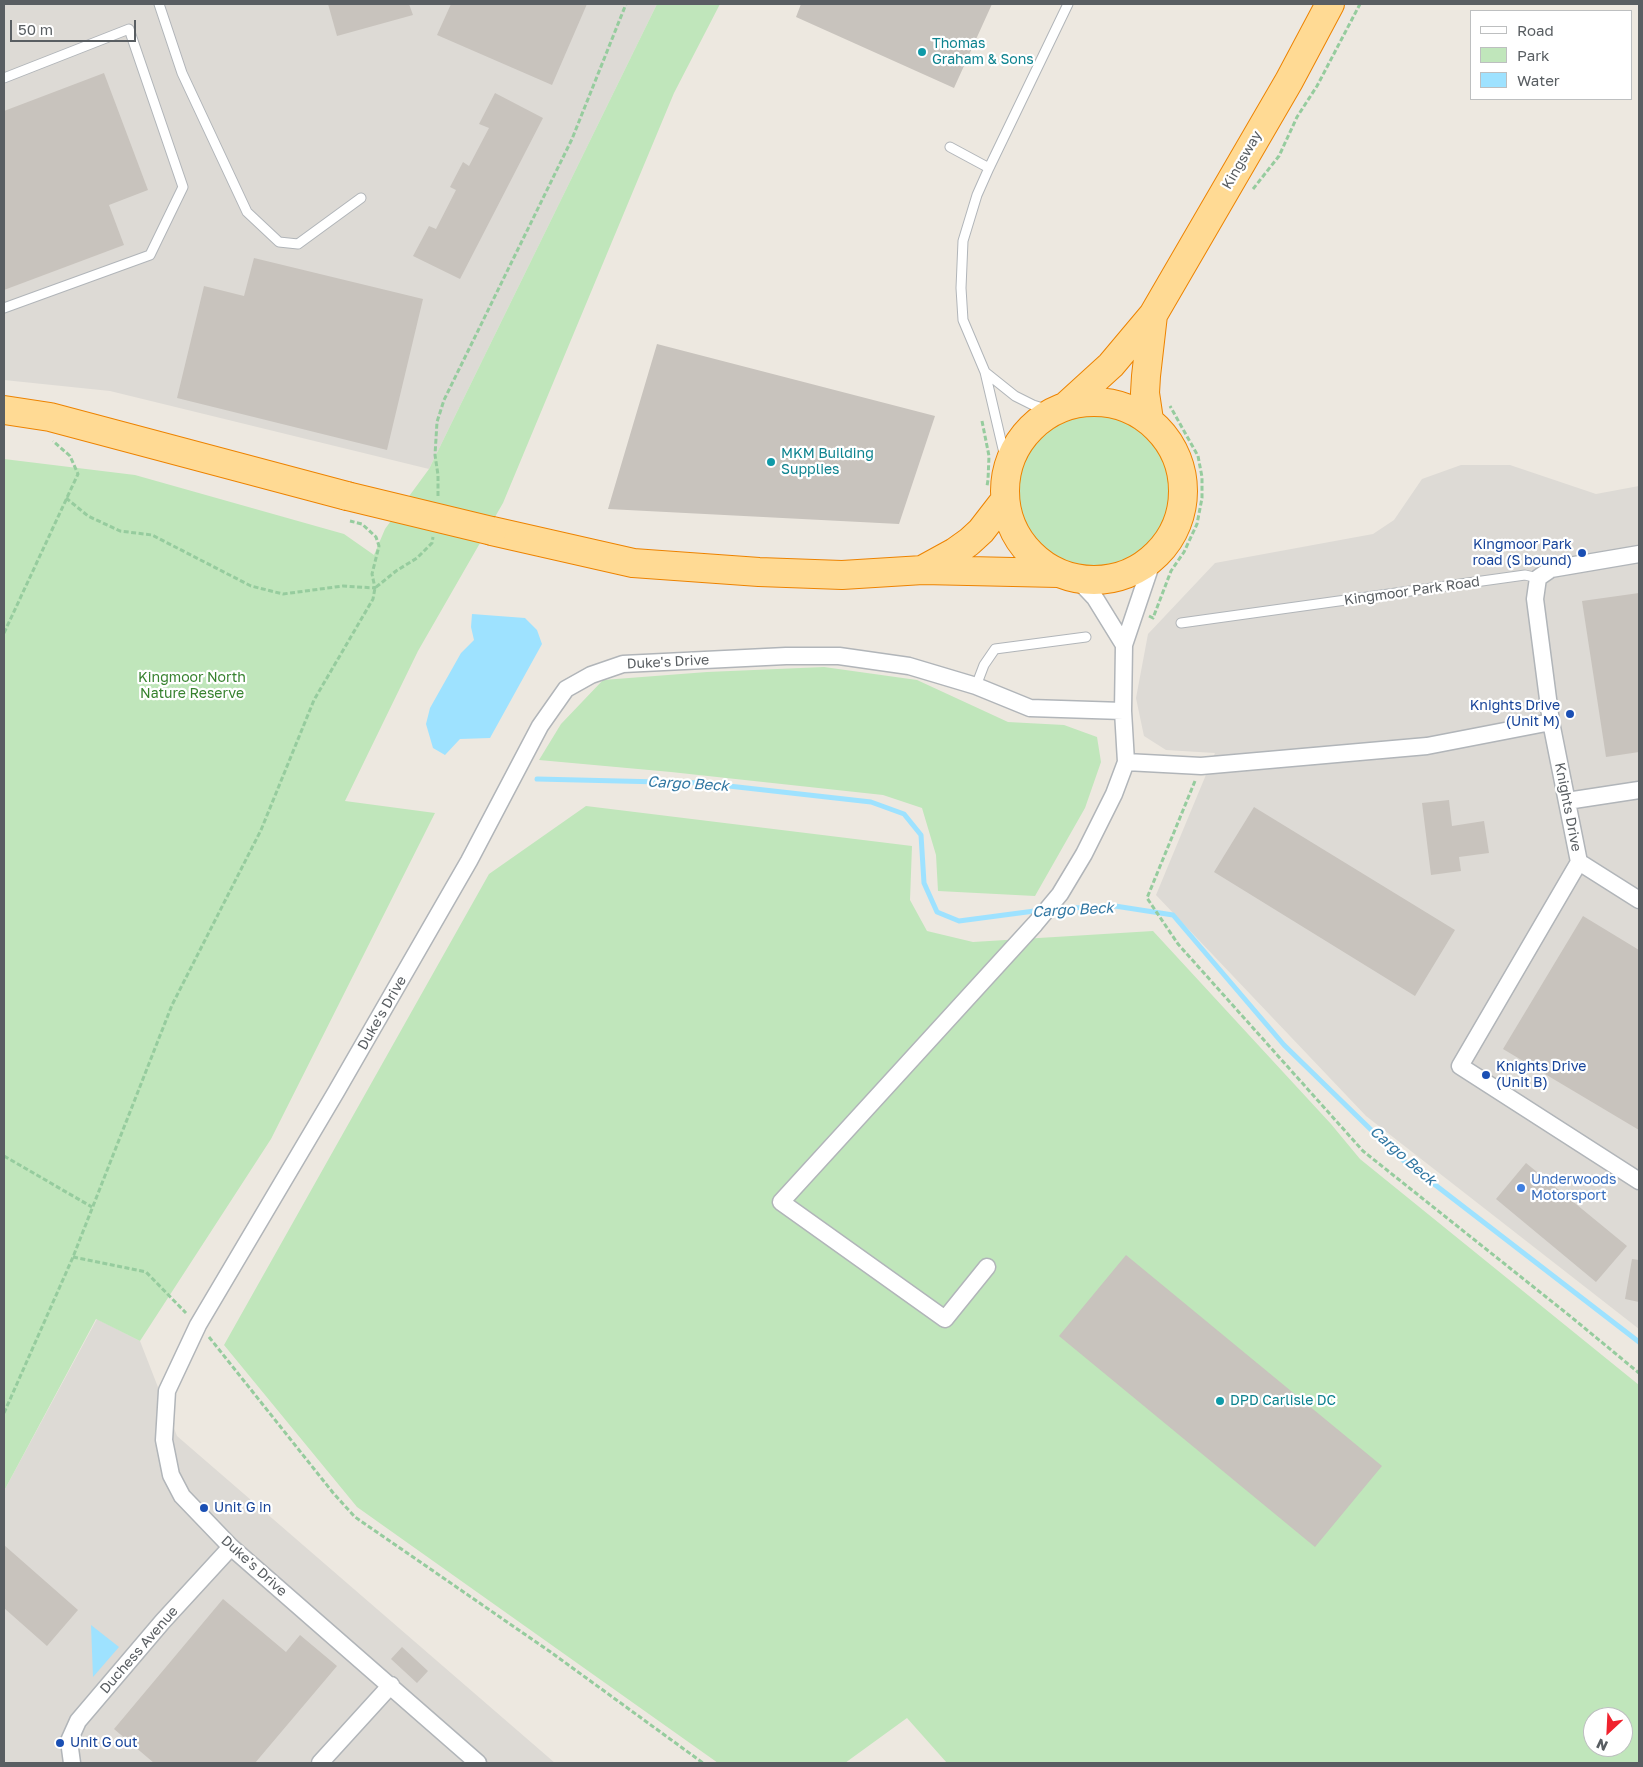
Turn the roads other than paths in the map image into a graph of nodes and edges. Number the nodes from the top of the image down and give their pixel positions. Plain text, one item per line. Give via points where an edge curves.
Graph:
1 (159, 4) edge
2 (1068, 4) edge
3 (1330, 4) edge
4 (4, 78) edge
5 (950, 147) dead end
6 (989, 168) junction
7 (361, 198) dead end
8 (4, 308) edge
9 (1153, 315) junction
10 (985, 372) junction
11 (1059, 409) junction
12 (4, 410) edge
13 (1149, 420) junction
14 (1008, 466) junction
15 (1005, 500) junction
16 (1639, 554) edge
17 (1153, 560) junction
18 (923, 570) junction
19 (1068, 576) junction
20 (1538, 578) junction
21 (1181, 623) dead end
22 (1086, 637) dead end
23 (1124, 645) junction
24 (976, 686) junction
25 (1122, 711) junction
26 (1551, 722) junction
27 (1126, 762) junction
28 (1639, 790) edge
29 (1567, 801) junction
30 (1579, 862) junction
31 (1639, 900) edge
32 (1639, 1181) edge
33 (987, 1267) dead end
34 (231, 1547) junction
35 (391, 1685) junction
36 (72, 1763) edge
37 (320, 1763) edge
38 (478, 1763) edge

1 - 7 lane via 182,73 246,212 279,242 298,244
2 - 6 lane
3 - 9 highway, Kingsway
4 - 8 lane via 129,29 183,187 150,255
5 - 6 lane
6 - 10 lane via 963,241 960,288 963,320
9 - 11 highway, Kingsway via 1111,365
9 - 13 highway, Kingsway via 1146,376
10 - 11 lane via 1014,396 1033,406
10 - 14 lane
11 - 13 highway via 1087,402 1109,402
11 - 14 highway via 1035,424 1020,440
12 - 18 highway, bridge via 50,417 346,508 492,531 633,562 842,575
13 - 17 highway via 1167,439 1180,462 1184,488 1178,523
14 - 15 highway
15 - 18 highway via 969,542
15 - 19 highway via 1010,523 1021,544 1038,561
16 - 20 street, Kingmoor Park Road via 1551,569
17 - 19 highway via 1130,574 1105,580
17 - 23 street
18 - 19 highway
19 - 23 street via 1095,598
20 - 21 lane, Kingmoor Park Road via 1525,575
20 - 26 street, Knights Drive via 1535,599
22 - 24 lane via 995,649
23 - 25 street
24 - 25 street, Duke's Drive via 1030,708
24 - 34 street, Duke's Drive via 908,666 839,656 786,656 623,664 590,675 566,689 540,726 459,878 198,1325 166,1391 164,1440 171,1475 182,1496
25 - 27 street
26 - 27 street via 1427,746 1201,766
26 - 29 street, Knights Drive
27 - 33 street via 1114,794 1060,894 781,1202 945,1319
28 - 29 street
29 - 30 street, Knights Drive
30 - 31 street
30 - 32 street, Knights Drive via 1460,1066
34 - 35 street, Duke's Drive
34 - 36 street, Duchess Avenue via 78,1721 69,1741
35 - 37 street
35 - 38 street, Duke's Drive

